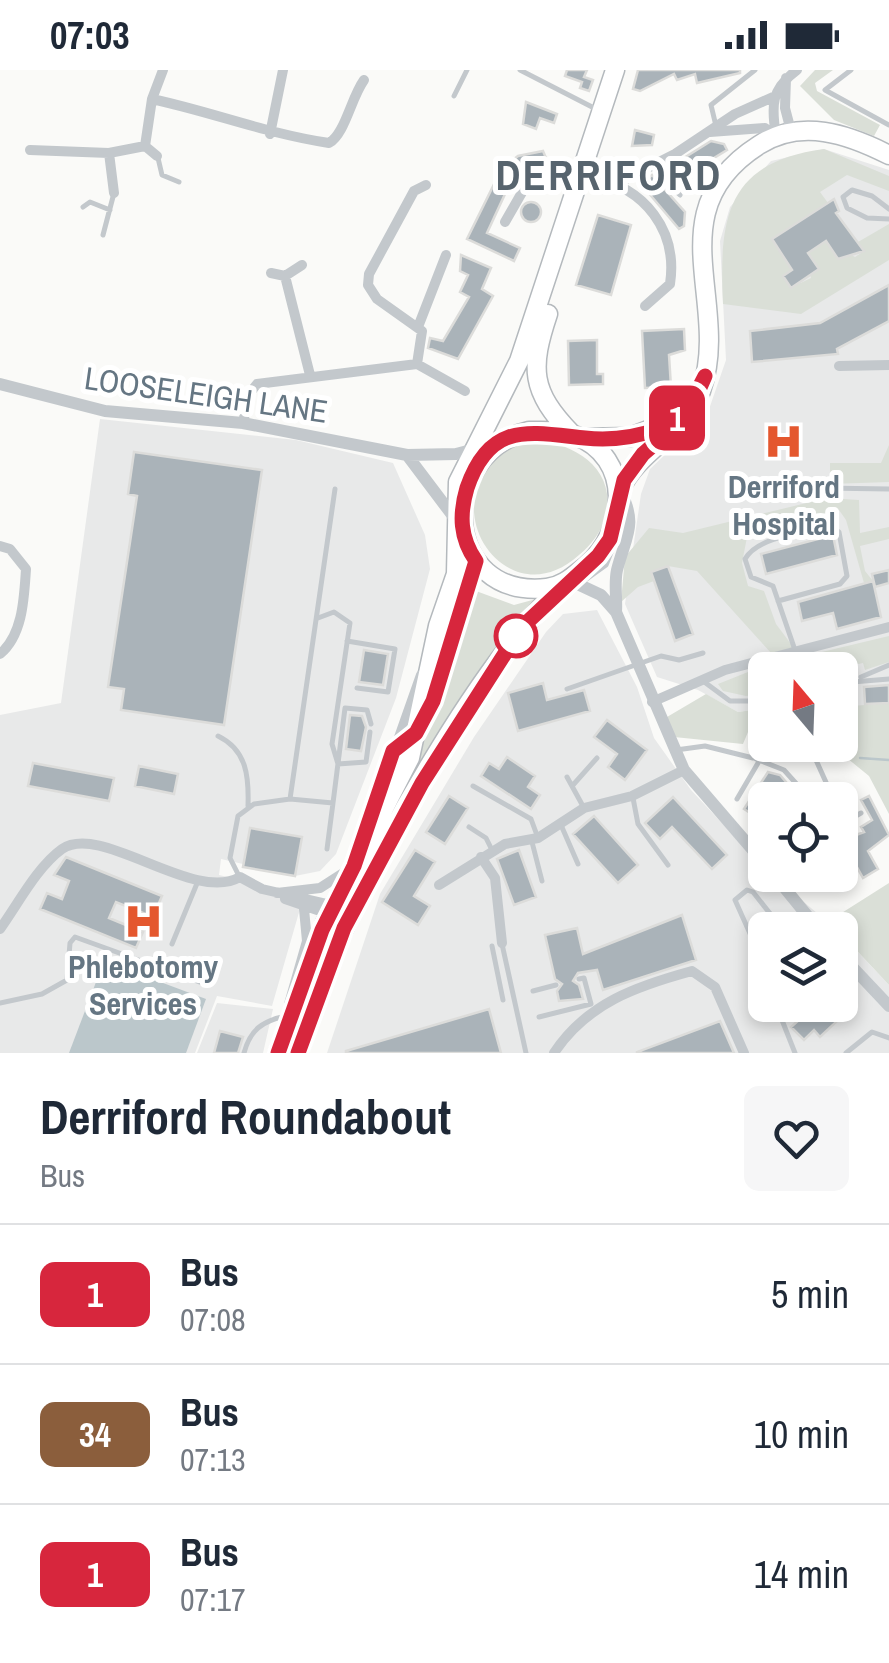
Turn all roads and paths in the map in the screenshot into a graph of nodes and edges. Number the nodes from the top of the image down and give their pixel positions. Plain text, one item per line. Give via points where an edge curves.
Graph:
1 (163, 70) edge
2 (283, 70) edge
3 (467, 70) edge
4 (520, 70) edge
5 (615, 70) edge
6 (755, 70) edge
7 (797, 70) edge
8 (851, 70) edge
9 (786, 78) junction
10 (364, 80) dead end
11 (342, 82) dead end
12 (356, 91) junction
13 (454, 96) dead end
14 (773, 97) junction
15 (152, 99) junction
16 (602, 114) junction
17 (889, 125) edge
18 (713, 129) junction
19 (270, 134) junction
20 (784, 134) junction
21 (145, 146) junction
22 (30, 150) dead end
23 (109, 153) junction
24 (889, 155) edge
25 (157, 156) joint
26 (655, 165) junction
27 (587, 174) junction
28 (179, 182) dead end
29 (618, 183) junction
30 (426, 186) dead end
31 (114, 194) joint
32 (680, 195) dead end
33 (82, 207) dead end
34 (889, 209) edge
35 (110, 210) junction
36 (889, 219) edge
37 (504, 222) dead end
38 (103, 235) dead end
39 (446, 255) dead end
40 (302, 265) dead end
41 (271, 273) dead end
42 (285, 276) junction
43 (645, 306) dead end
44 (418, 327) junction
45 (417, 364) junction
46 (889, 365) edge
47 (839, 366) dead end
48 (310, 375) junction
49 (705, 376) junction
50 (1, 390) edge
51 (464, 392) dead end
52 (243, 423) junction
53 (576, 436) junction
54 (482, 447) junction
55 (406, 456) junction
56 (823, 488) dead end
57 (335, 489) dead end
58 (889, 489) edge
59 (620, 490) junction
60 (458, 522) junction
61 (0, 546) edge
62 (476, 561) junction
63 (571, 583) junction
64 (778, 601) junction
65 (616, 612) junction
66 (316, 620) junction
67 (438, 626) junction
68 (889, 627) edge
69 (347, 642) junction
70 (796, 652) edge
71 (804, 652) edge
72 (0, 654) edge
73 (703, 654) dead end
74 (636, 665) junction
75 (748, 665) edge
76 (889, 666) edge
77 (859, 678) joint
78 (889, 679) edge
79 (704, 682) junction
80 (356, 688) dead end
81 (566, 688) dead end
82 (748, 701) edge
83 (652, 702) junction
84 (371, 724) dead end
85 (370, 732) dead end
86 (416, 733) junction
87 (218, 736) dead end
88 (674, 750) junction
89 (393, 751) junction
90 (596, 758) dead end
91 (748, 758) edge
92 (755, 762) edge
93 (762, 762) edge
94 (338, 764) junction
95 (684, 770) junction
96 (567, 776) dead end
97 (795, 782) edge
98 (573, 785) junction
99 (473, 786) dead end
100 (632, 796) junction
101 (290, 799) junction
102 (737, 799) dead end
103 (333, 803) junction
104 (248, 806) junction
105 (584, 808) junction
106 (862, 813) dead end
107 (858, 815) edge
108 (560, 824) junction
109 (469, 827) dead end
110 (534, 838) junction
111 (748, 844) edge
112 (326, 850) dead end
113 (492, 850) junction
114 (481, 857) junction
115 (578, 864) dead end
116 (668, 865) dead end
117 (354, 866) junction
118 (240, 877) junction
119 (198, 881) junction
120 (542, 881) dead end
121 (439, 885) dead end
122 (788, 892) edge
123 (276, 893) junction
124 (304, 909) junction
125 (343, 912) junction
126 (768, 912) edge
127 (804, 912) edge
128 (0, 928) edge
129 (748, 929) edge
130 (172, 944) dead end
131 (497, 945) junction
132 (858, 973) edge
133 (579, 979) dead end
134 (205, 984) dead end
135 (556, 985) dead end
136 (533, 990) dead end
137 (504, 1000) dead end
138 (0, 1003) edge
139 (889, 1006) edge
140 (289, 1016) junction
141 (538, 1017) dead end
142 (783, 1022) edge
143 (889, 1038) edge
144 (244, 1053) edge
145 (278, 1053) edge
146 (298, 1053) edge
147 (526, 1053) edge
148 (554, 1053) edge
149 (744, 1053) edge
150 (795, 1053) edge
151 (846, 1053) edge

1 - 15 street
2 - 19 street
3 - 13 lane
4 - 16 lane
5 - 16 main road
6 - 18 lane via 711,105
7 - 9 street
8 - 17 lane via 826,90
9 - 14 street
9 - 20 street
10 - 12 street
11 - 12 street
12 - 19 street via 342,129 329,143
14 - 18 street
14 - 20 street
15 - 19 street
15 - 21 street
16 - 27 main road
18 - 20 street
18 - 26 street
20 - 24 main road via 848,136
20 - 49 main road via 731,168 704,216
21 - 23 street
21 - 25 street
22 - 23 street
23 - 31 street
25 - 28 lane via 162,176
26 - 29 street
26 - 32 lane
27 - 29 street
27 - 37 street via 550,166 532,175
27 - 53 main road via 534,354 542,396
27 - 54 main road
29 - 43 street via 665,228 672,250 670,284
30 - 44 street via 414,191 368,285
31 - 35 lane
33 - 35 lane via 90,202
34 - 36 lane via 852,190 843,197 847,208 866,218
35 - 38 lane
39 - 44 street
40 - 42 street
41 - 42 street
42 - 48 street
44 - 45 street via 423,340
45 - 48 street
45 - 51 street
46 - 47 street
48 - 52 street via 256,384
49 - 53 main road via 685,410 661,428 621,438
49 - 59 main road via 688,415 643,454
50 - 52 street, LOOSELEIGH LANE via 104,411
52 - 55 street, LOOSELEIGH LANE
53 - 54 main road via 528,431
53 - 59 main road via 604,459
54 - 55 street, LOOSELEIGH LANE
54 - 60 main road via 458,482
55 - 60 street
56 - 58 lane
57 - 66 lane
59 - 63 main road via 610,539
59 - 65 street via 631,526 616,575
60 - 62 main road
60 - 67 main road via 456,574
61 - 72 street via 26,570 12,644
62 - 63 main road via 514,584
62 - 86 main road via 433,701
63 - 65 street via 601,596
63 - 125 main road via 541,606 480,689
64 - 64 lane via 773,586 751,577 747,554 815,531 839,532 847,576 840,584
64 - 70 lane
65 - 74 street
66 - 69 lane via 341,613 350,623
66 - 101 lane
67 - 86 main road
67 - 89 street
68 - 71 street
69 - 80 lane via 395,649 388,692
69 - 94 lane via 332,744
73 - 74 lane
74 - 81 lane
74 - 83 street
75 - 79 street
76 - 77 lane
77 - 78 lane
79 - 82 lane via 730,702
79 - 83 street
83 - 88 street
84 - 94 lane via 367,710 345,708
85 - 94 lane via 366,762
86 - 89 street
86 - 117 main road via 410,758
87 - 104 lane via 242,758
88 - 91 lane via 705,746
88 - 95 street
89 - 117 street
90 - 98 lane
92 - 102 lane
93 - 97 lane
94 - 103 lane
95 - 100 street
95 - 111 street
96 - 98 lane
98 - 105 lane
99 - 110 lane via 531,819
100 - 105 street
100 - 116 lane via 638,824
101 - 103 lane
101 - 104 lane
103 - 112 lane
104 - 118 lane via 230,844
105 - 108 street
106 - 107 lane
108 - 110 street
108 - 115 lane
109 - 113 lane
110 - 113 street
110 - 120 lane
113 - 114 street
114 - 121 street
114 - 131 street via 495,878
117 - 123 street via 320,888
117 - 125 main road
118 - 119 street via 222,885
118 - 123 street
119 - 128 street via 148,861 68,846
119 - 130 lane
122 - 127 street
123 - 124 street
123 - 125 street
124 - 125 street
124 - 140 street via 307,941 290,990
125 - 140 main road
125 - 146 main road
126 - 129 lane via 752,892 735,900
131 - 137 lane
131 - 147 lane
132 - 139 street
133 - 141 lane via 591,1004
134 - 138 lane via 75,937 67,980 42,994
135 - 136 lane
140 - 144 lane via 249,1034
140 - 145 main road
142 - 150 lane
143 - 151 lane via 872,1032
148 - 149 street via 608,998 692,971 715,987

